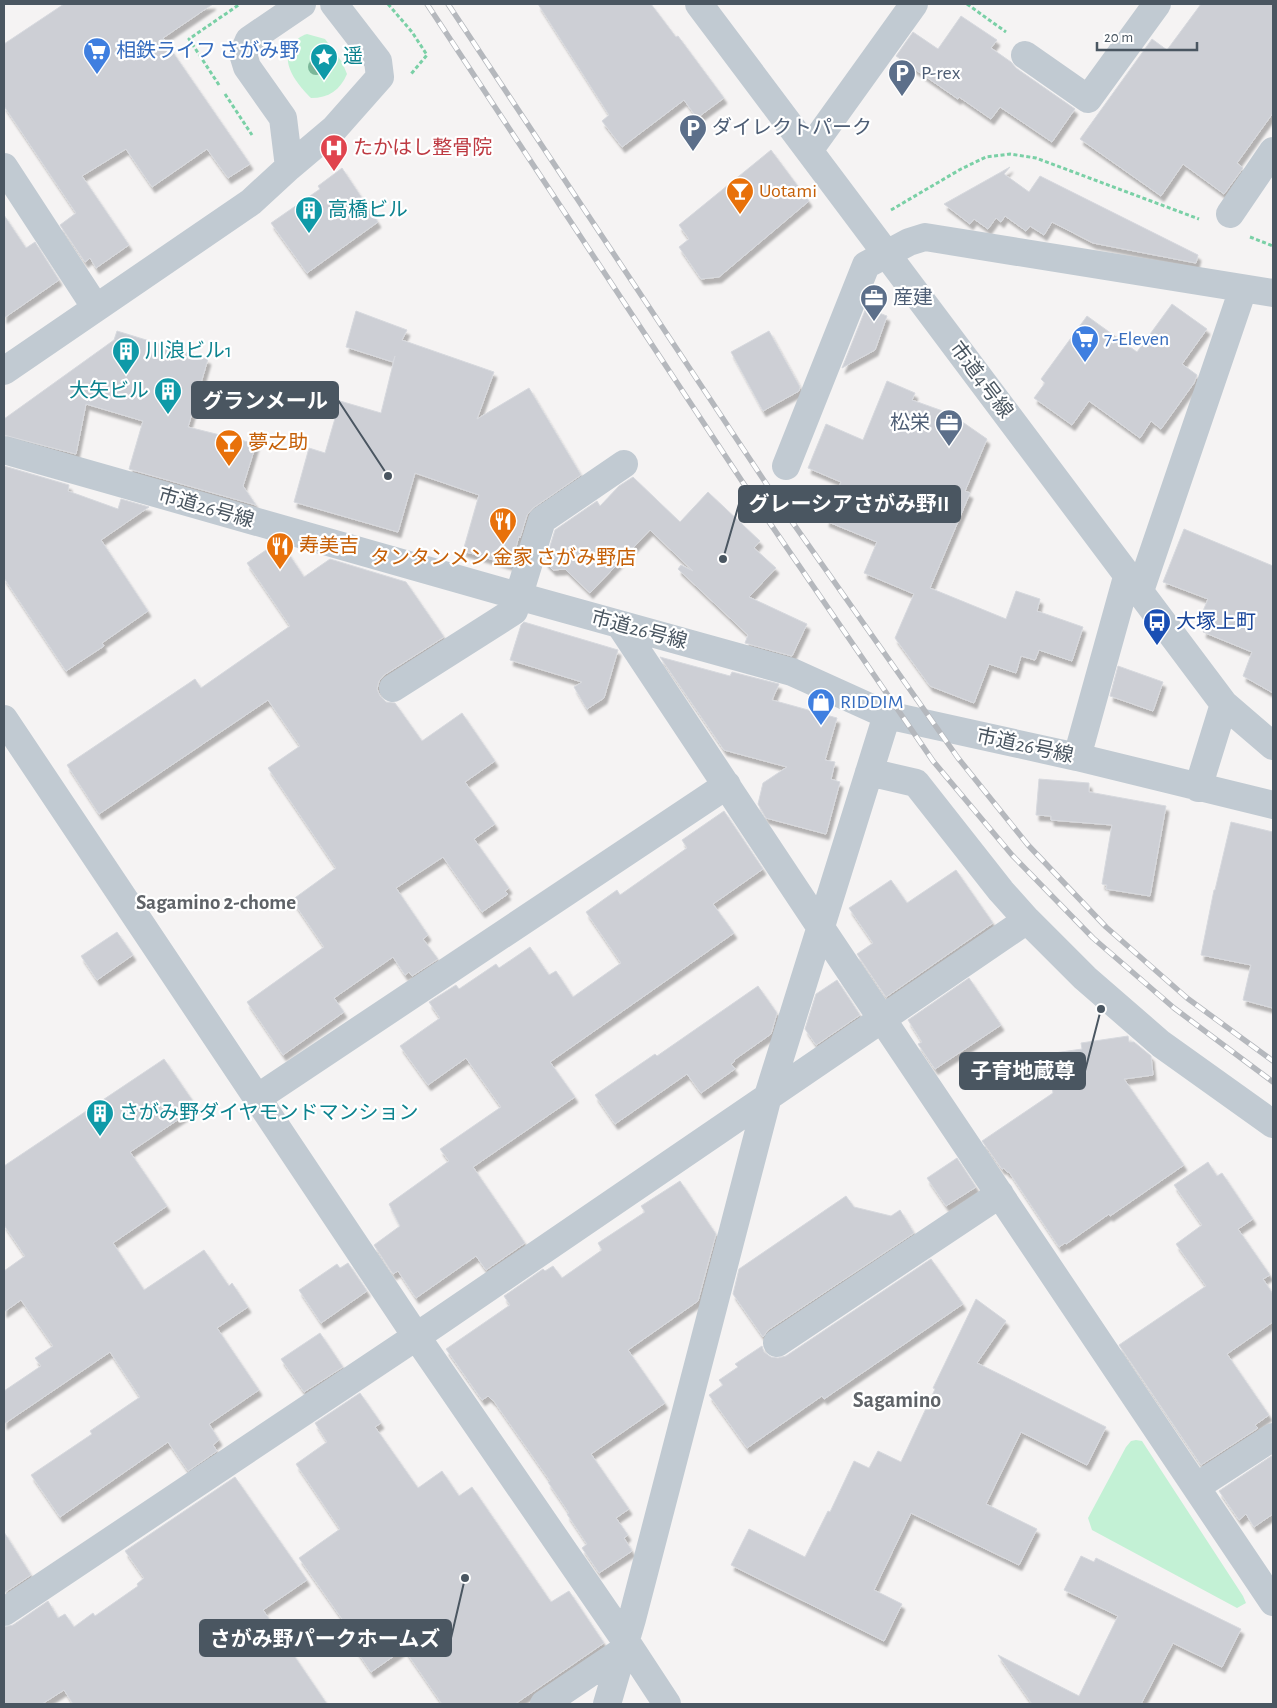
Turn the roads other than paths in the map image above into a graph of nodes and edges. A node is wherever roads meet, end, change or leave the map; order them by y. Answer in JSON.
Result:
{"nodes":[{"id":1,"x":302,"y":4,"type":"edge"},
{"id":2,"x":334,"y":4,"type":"edge"},
{"id":3,"x":699,"y":4,"type":"edge"},
{"id":4,"x":914,"y":4,"type":"edge"},
{"id":5,"x":1157,"y":4,"type":"edge"},
{"id":6,"x":1025,"y":54,"type":"road end"},
{"id":7,"x":810,"y":149,"type":"junction"},
{"id":8,"x":1273,"y":151,"type":"edge"},
{"id":9,"x":4,"y":167,"type":"edge"},
{"id":10,"x":289,"y":167,"type":"junction"},
{"id":11,"x":1230,"y":214,"type":"dead end"},
{"id":12,"x":887,"y":254,"type":"junction"},
{"id":13,"x":1243,"y":289,"type":"junction"},
{"id":14,"x":1273,"y":294,"type":"edge"},
{"id":15,"x":96,"y":308,"type":"junction"},
{"id":16,"x":4,"y":371,"type":"edge"},
{"id":17,"x":4,"y":450,"type":"edge"},
{"id":18,"x":624,"y":464,"type":"dead end"},
{"id":19,"x":786,"y":466,"type":"dead end"},
{"id":20,"x":1133,"y":584,"type":"junction"},
{"id":21,"x":518,"y":596,"type":"junction"},
{"id":22,"x":620,"y":625,"type":"junction"},
{"id":23,"x":393,"y":688,"type":"dead end"},
{"id":24,"x":1224,"y":704,"type":"junction"},
{"id":25,"x":887,"y":715,"type":"junction"},
{"id":26,"x":4,"y":720,"type":"edge"},
{"id":27,"x":1273,"y":746,"type":"edge"},
{"id":28,"x":1077,"y":757,"type":"junction"},
{"id":29,"x":869,"y":772,"type":"junction"},
{"id":30,"x":727,"y":785,"type":"junction"},
{"id":31,"x":1198,"y":788,"type":"junction"},
{"id":32,"x":1273,"y":805,"type":"edge"},
{"id":33,"x":1027,"y":920,"type":"junction"},
{"id":34,"x":821,"y":928,"type":"junction"},
{"id":35,"x":882,"y":1019,"type":"junction"},
{"id":36,"x":768,"y":1096,"type":"junction"},
{"id":37,"x":257,"y":1098,"type":"junction"},
{"id":38,"x":1273,"y":1124,"type":"edge"},
{"id":39,"x":1000,"y":1194,"type":"junction"},
{"id":40,"x":416,"y":1336,"type":"junction"},
{"id":41,"x":777,"y":1343,"type":"dead end"},
{"id":42,"x":1273,"y":1437,"type":"edge"},
{"id":43,"x":1196,"y":1487,"type":"junction"},
{"id":44,"x":1273,"y":1602,"type":"edge"},
{"id":45,"x":4,"y":1612,"type":"edge"},
{"id":46,"x":623,"y":1646,"type":"junction"},
{"id":47,"x":544,"y":1704,"type":"edge"},
{"id":48,"x":607,"y":1704,"type":"edge"},
{"id":49,"x":667,"y":1704,"type":"edge"}],
"edges":[{"from":1,"to":10,"type":"street"},
{"from":2,"to":10,"type":"street"},
{"from":3,"to":7,"type":"street","name":"市道4号線"},
{"from":4,"to":7,"type":"street"},
{"from":5,"to":6,"type":"street"},
{"from":7,"to":12,"type":"street","name":"市道4号線"},
{"from":8,"to":11,"type":"street"},
{"from":9,"to":15,"type":"street"},
{"from":10,"to":15,"type":"street"},
{"from":12,"to":13,"type":"street"},
{"from":12,"to":19,"type":"street"},
{"from":12,"to":20,"type":"street","name":"市道4号線"},
{"from":13,"to":14,"type":"street"},
{"from":13,"to":20,"type":"street"},
{"from":15,"to":16,"type":"street"},
{"from":17,"to":21,"type":"street","name":"市道26号線"},
{"from":18,"to":21,"type":"street"},
{"from":20,"to":24,"type":"street","name":"市道4号線"},
{"from":20,"to":28,"type":"street"},
{"from":21,"to":22,"type":"street","name":"市道26号線"},
{"from":21,"to":23,"type":"street"},
{"from":22,"to":25,"type":"street","name":"市道26号線"},
{"from":22,"to":30,"type":"street"},
{"from":24,"to":27,"type":"street","name":"市道4号線"},
{"from":24,"to":31,"type":"street"},
{"from":25,"to":28,"type":"street","name":"市道26号線"},
{"from":25,"to":29,"type":"street"},
{"from":26,"to":37,"type":"street"},
{"from":28,"to":31,"type":"street","name":"市道26号線"},
{"from":29,"to":33,"type":"street"},
{"from":29,"to":34,"type":"street"},
{"from":30,"to":34,"type":"street"},
{"from":30,"to":37,"type":"street"},
{"from":31,"to":32,"type":"street","name":"市道26号線"},
{"from":33,"to":35,"type":"street"},
{"from":33,"to":38,"type":"street"},
{"from":34,"to":35,"type":"street"},
{"from":34,"to":36,"type":"street"},
{"from":35,"to":36,"type":"street"},
{"from":35,"to":39,"type":"street"},
{"from":36,"to":40,"type":"street"},
{"from":36,"to":46,"type":"street"},
{"from":37,"to":40,"type":"street"},
{"from":39,"to":41,"type":"street"},
{"from":39,"to":43,"type":"street"},
{"from":40,"to":45,"type":"street"},
{"from":40,"to":46,"type":"street"},
{"from":42,"to":43,"type":"street"},
{"from":43,"to":44,"type":"street"},
{"from":46,"to":47,"type":"street"},
{"from":46,"to":48,"type":"street"},
{"from":46,"to":49,"type":"street"}]}
